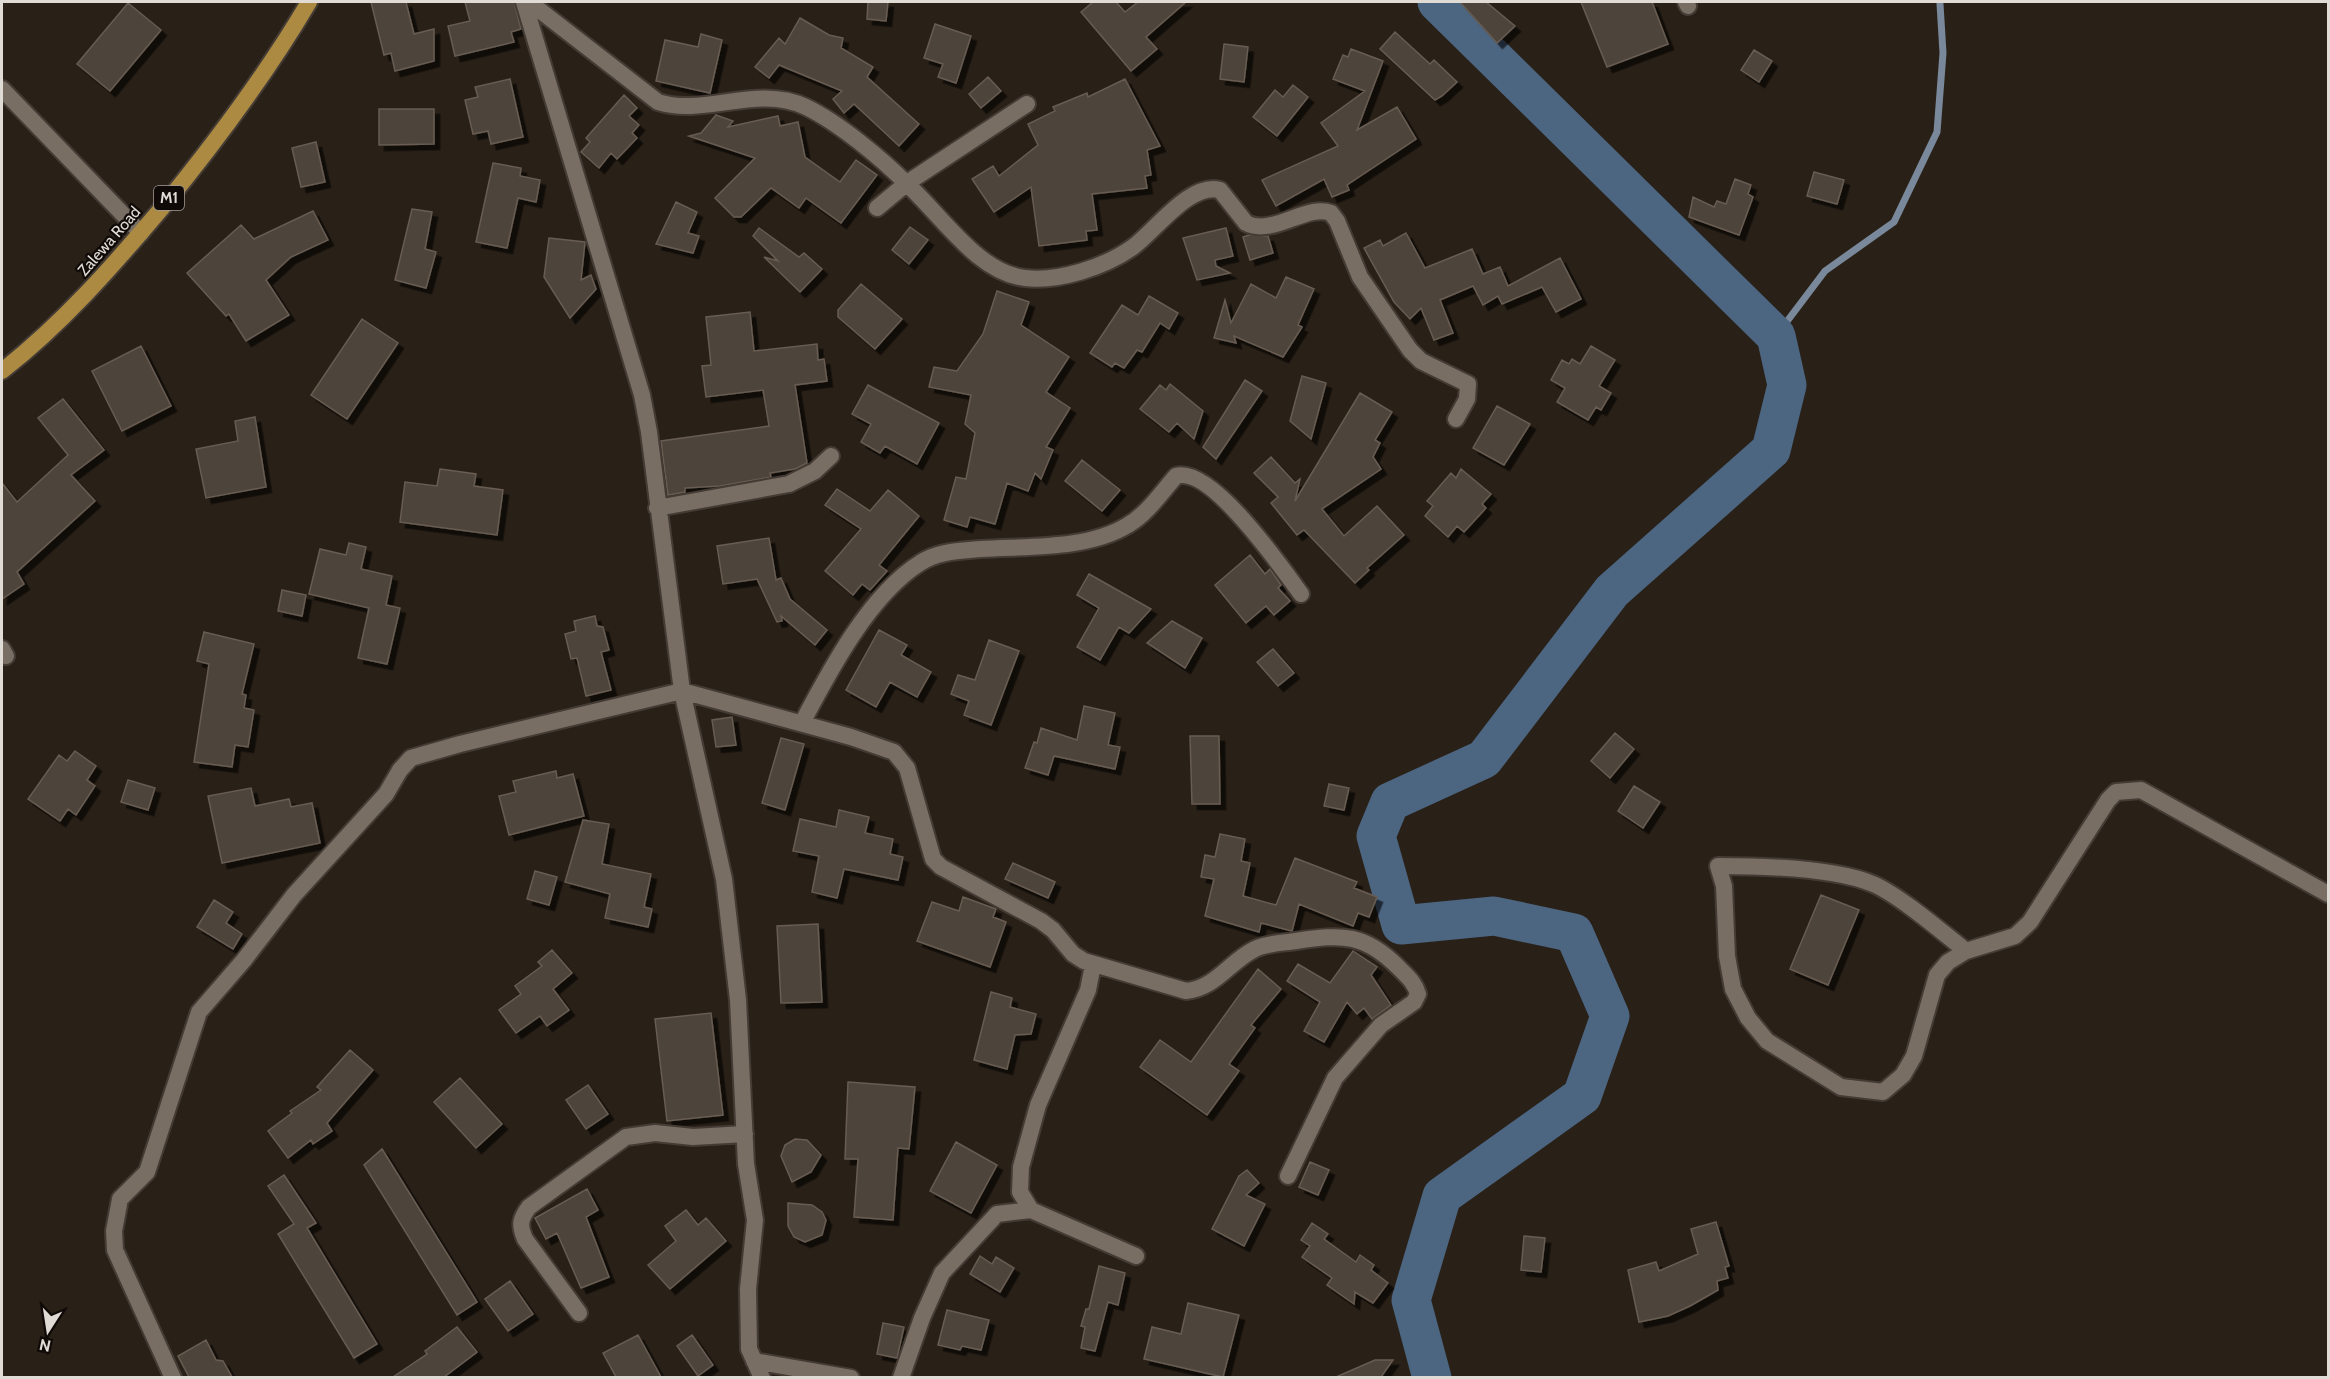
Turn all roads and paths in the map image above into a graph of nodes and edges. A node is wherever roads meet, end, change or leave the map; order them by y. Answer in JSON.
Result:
{"nodes":[{"id":1,"x":309,"y":2,"type":"edge"},
{"id":2,"x":526,"y":2,"type":"edge"},
{"id":3,"x":2,"y":89,"type":"edge"},
{"id":4,"x":1027,"y":104,"type":"dead end"},
{"id":5,"x":907,"y":183,"type":"junction"},
{"id":6,"x":877,"y":208,"type":"dead end"},
{"id":7,"x":141,"y":233,"type":"junction"},
{"id":8,"x":2,"y":371,"type":"edge"},
{"id":9,"x":1456,"y":419,"type":"dead end"},
{"id":10,"x":831,"y":456,"type":"dead end"},
{"id":11,"x":657,"y":508,"type":"junction"},
{"id":12,"x":1301,"y":594,"type":"dead end"},
{"id":13,"x":682,"y":691,"type":"junction"},
{"id":14,"x":802,"y":723,"type":"junction"},
{"id":15,"x":2328,"y":894,"type":"edge"},
{"id":16,"x":1966,"y":951,"type":"junction"},
{"id":17,"x":1093,"y":965,"type":"junction"},
{"id":18,"x":745,"y":1134,"type":"junction"},
{"id":19,"x":1288,"y":1176,"type":"dead end"},
{"id":20,"x":1030,"y":1210,"type":"junction"},
{"id":21,"x":1136,"y":1256,"type":"dead end"},
{"id":22,"x":579,"y":1312,"type":"dead end"},
{"id":23,"x":754,"y":1361,"type":"junction"},
{"id":24,"x":173,"y":1377,"type":"edge"},
{"id":25,"x":762,"y":1377,"type":"edge"},
{"id":26,"x":851,"y":1377,"type":"edge"},
{"id":27,"x":901,"y":1377,"type":"edge"}],
"edges":[{"from":1,"to":7,"type":"highway","name":"Zalewa Road","number":"M1"},
{"from":2,"to":5,"type":"street"},
{"from":2,"to":11,"type":"street"},
{"from":3,"to":7,"type":"street"},
{"from":4,"to":5,"type":"street"},
{"from":5,"to":6,"type":"street"},
{"from":5,"to":9,"type":"street"},
{"from":7,"to":8,"type":"highway","name":"Zalewa Road","number":"M1"},
{"from":10,"to":11,"type":"street"},
{"from":11,"to":13,"type":"street"},
{"from":12,"to":14,"type":"street"},
{"from":13,"to":14,"type":"street"},
{"from":13,"to":18,"type":"street"},
{"from":13,"to":24,"type":"street"},
{"from":14,"to":17,"type":"street"},
{"from":15,"to":16,"type":"street"},
{"from":16,"to":16,"type":"street"},
{"from":17,"to":19,"type":"street"},
{"from":17,"to":20,"type":"street"},
{"from":18,"to":22,"type":"street"},
{"from":18,"to":23,"type":"street"},
{"from":20,"to":21,"type":"street"},
{"from":20,"to":27,"type":"street"},
{"from":23,"to":25,"type":"street"},
{"from":23,"to":26,"type":"street"}]}
